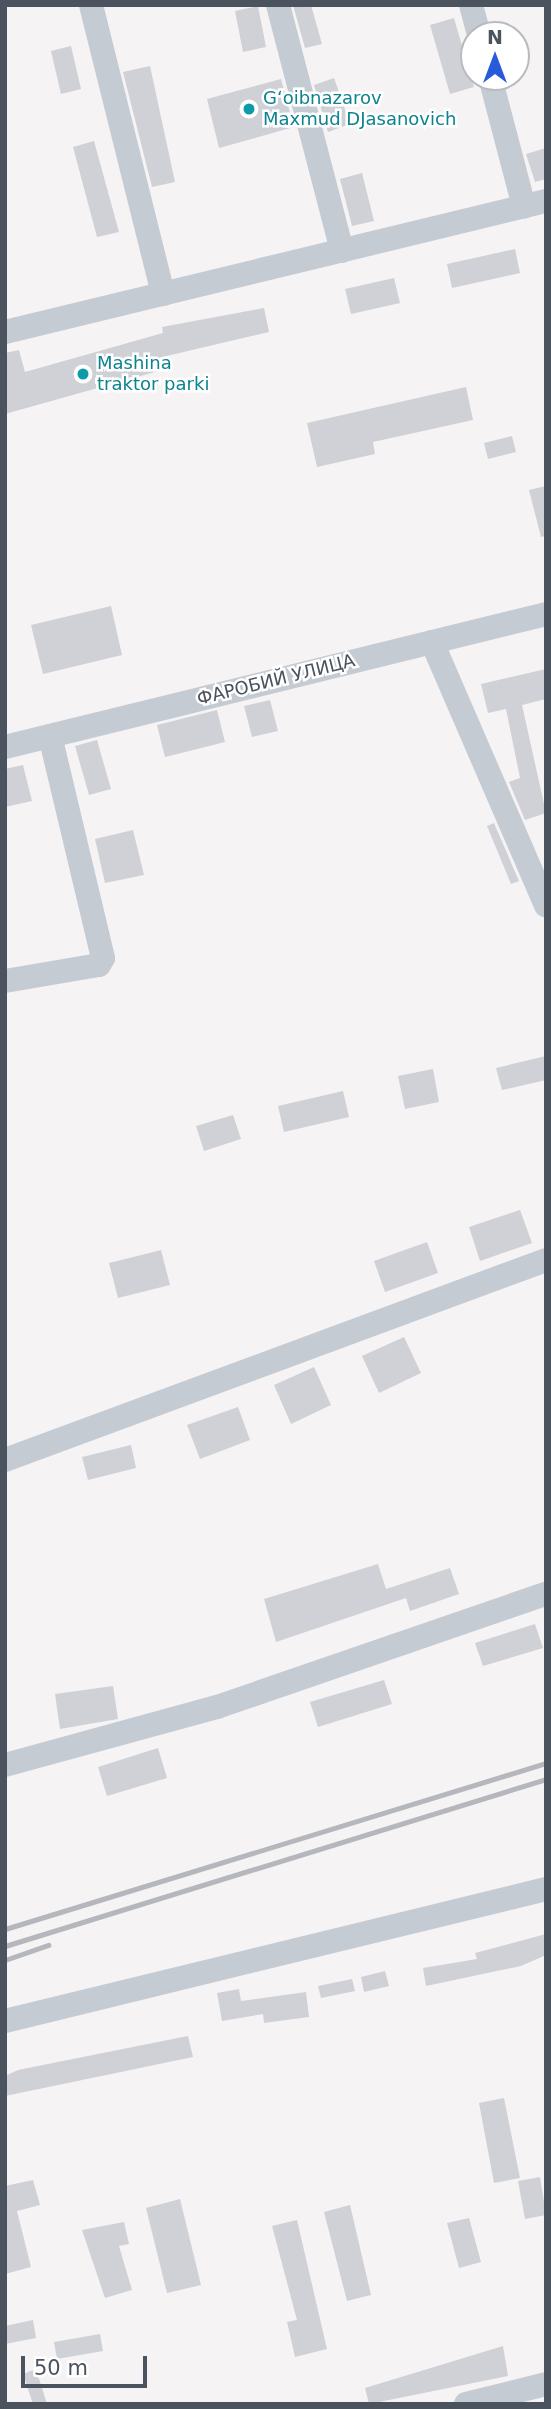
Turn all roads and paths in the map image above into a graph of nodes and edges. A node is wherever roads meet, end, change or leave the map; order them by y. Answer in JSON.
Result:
{"nodes":[{"id":1,"x":90,"y":5,"type":"edge"},
{"id":2,"x":278,"y":5,"type":"edge"},
{"id":3,"x":495,"y":91,"type":"edge"},
{"id":4,"x":535,"y":204,"type":"edge"},
{"id":5,"x":342,"y":251,"type":"junction"},
{"id":6,"x":163,"y":294,"type":"junction"},
{"id":7,"x":5,"y":332,"type":"edge"},
{"id":8,"x":546,"y":614,"type":"edge"},
{"id":9,"x":432,"y":642,"type":"junction"},
{"id":10,"x":50,"y":736,"type":"junction"},
{"id":11,"x":5,"y":747,"type":"edge"},
{"id":12,"x":546,"y":905,"type":"edge"},
{"id":13,"x":5,"y":981,"type":"edge"},
{"id":14,"x":546,"y":1260,"type":"edge"},
{"id":15,"x":5,"y":1460,"type":"edge"},
{"id":16,"x":546,"y":1594,"type":"edge"},
{"id":17,"x":5,"y":1765,"type":"edge"},
{"id":18,"x":546,"y":1889,"type":"edge"},
{"id":19,"x":5,"y":2021,"type":"edge"},
{"id":20,"x":546,"y":2384,"type":"edge"},
{"id":21,"x":466,"y":2404,"type":"edge"}],
"edges":[{"from":1,"to":6,"type":"street"},
{"from":2,"to":5,"type":"street"},
{"from":3,"to":4,"type":"street"},
{"from":4,"to":5,"type":"street"},
{"from":5,"to":6,"type":"street"},
{"from":6,"to":7,"type":"street"},
{"from":8,"to":9,"type":"street","name":"ФАРОБИЙ УЛИЦА"},
{"from":9,"to":10,"type":"street","name":"ФАРОБИЙ УЛИЦА"},
{"from":9,"to":12,"type":"street"},
{"from":10,"to":11,"type":"street","name":"ФАРОБИЙ УЛИЦА"},
{"from":10,"to":13,"type":"street"},
{"from":14,"to":15,"type":"street"},
{"from":16,"to":17,"type":"street"},
{"from":18,"to":19,"type":"street"},
{"from":20,"to":21,"type":"street"}]}
